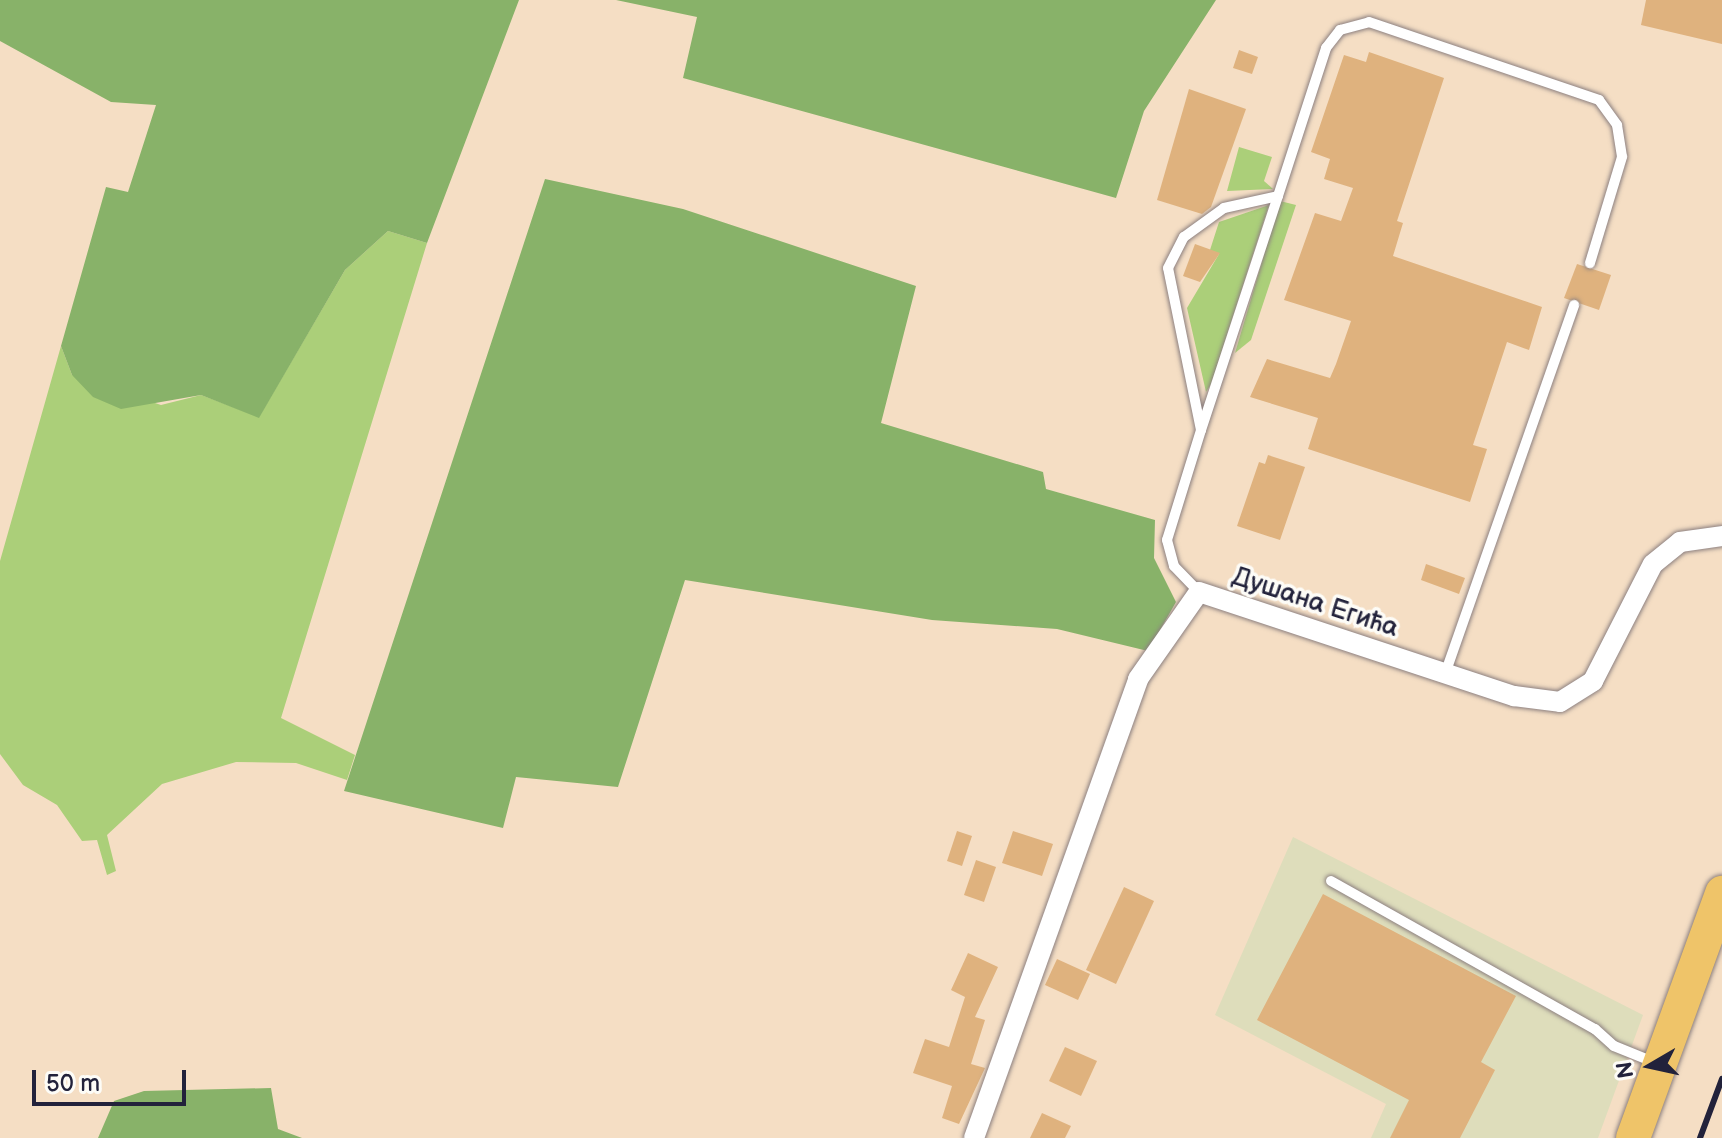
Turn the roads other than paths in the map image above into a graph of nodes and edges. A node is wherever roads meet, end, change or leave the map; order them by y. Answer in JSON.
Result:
{"nodes":[{"id":1,"x":1278,"y":196,"type":"junction"},
{"id":2,"x":1590,"y":263,"type":"dead end"},
{"id":3,"x":1574,"y":305,"type":"dead end"},
{"id":4,"x":1201,"y":430,"type":"junction"},
{"id":5,"x":1722,"y":536,"type":"edge"},
{"id":6,"x":1199,"y":592,"type":"junction"},
{"id":7,"x":1445,"y":674,"type":"junction"},
{"id":8,"x":1331,"y":881,"type":"dead end"},
{"id":9,"x":1722,"y":893,"type":"edge"},
{"id":10,"x":1660,"y":1064,"type":"junction"},
{"id":11,"x":974,"y":1138,"type":"edge"},
{"id":12,"x":1633,"y":1138,"type":"edge"}],
"edges":[{"from":1,"to":2,"type":"lane"},
{"from":1,"to":4,"type":"lane"},
{"from":1,"to":4,"type":"lane"},
{"from":3,"to":7,"type":"lane"},
{"from":4,"to":6,"type":"lane"},
{"from":5,"to":7,"type":"street","name":"Душана Егића"},
{"from":6,"to":7,"type":"street","name":"Душана Егића"},
{"from":6,"to":11,"type":"street","name":"Душана Егића"},
{"from":8,"to":10,"type":"lane"},
{"from":9,"to":10,"type":"main road"},
{"from":10,"to":12,"type":"main road"}]}
